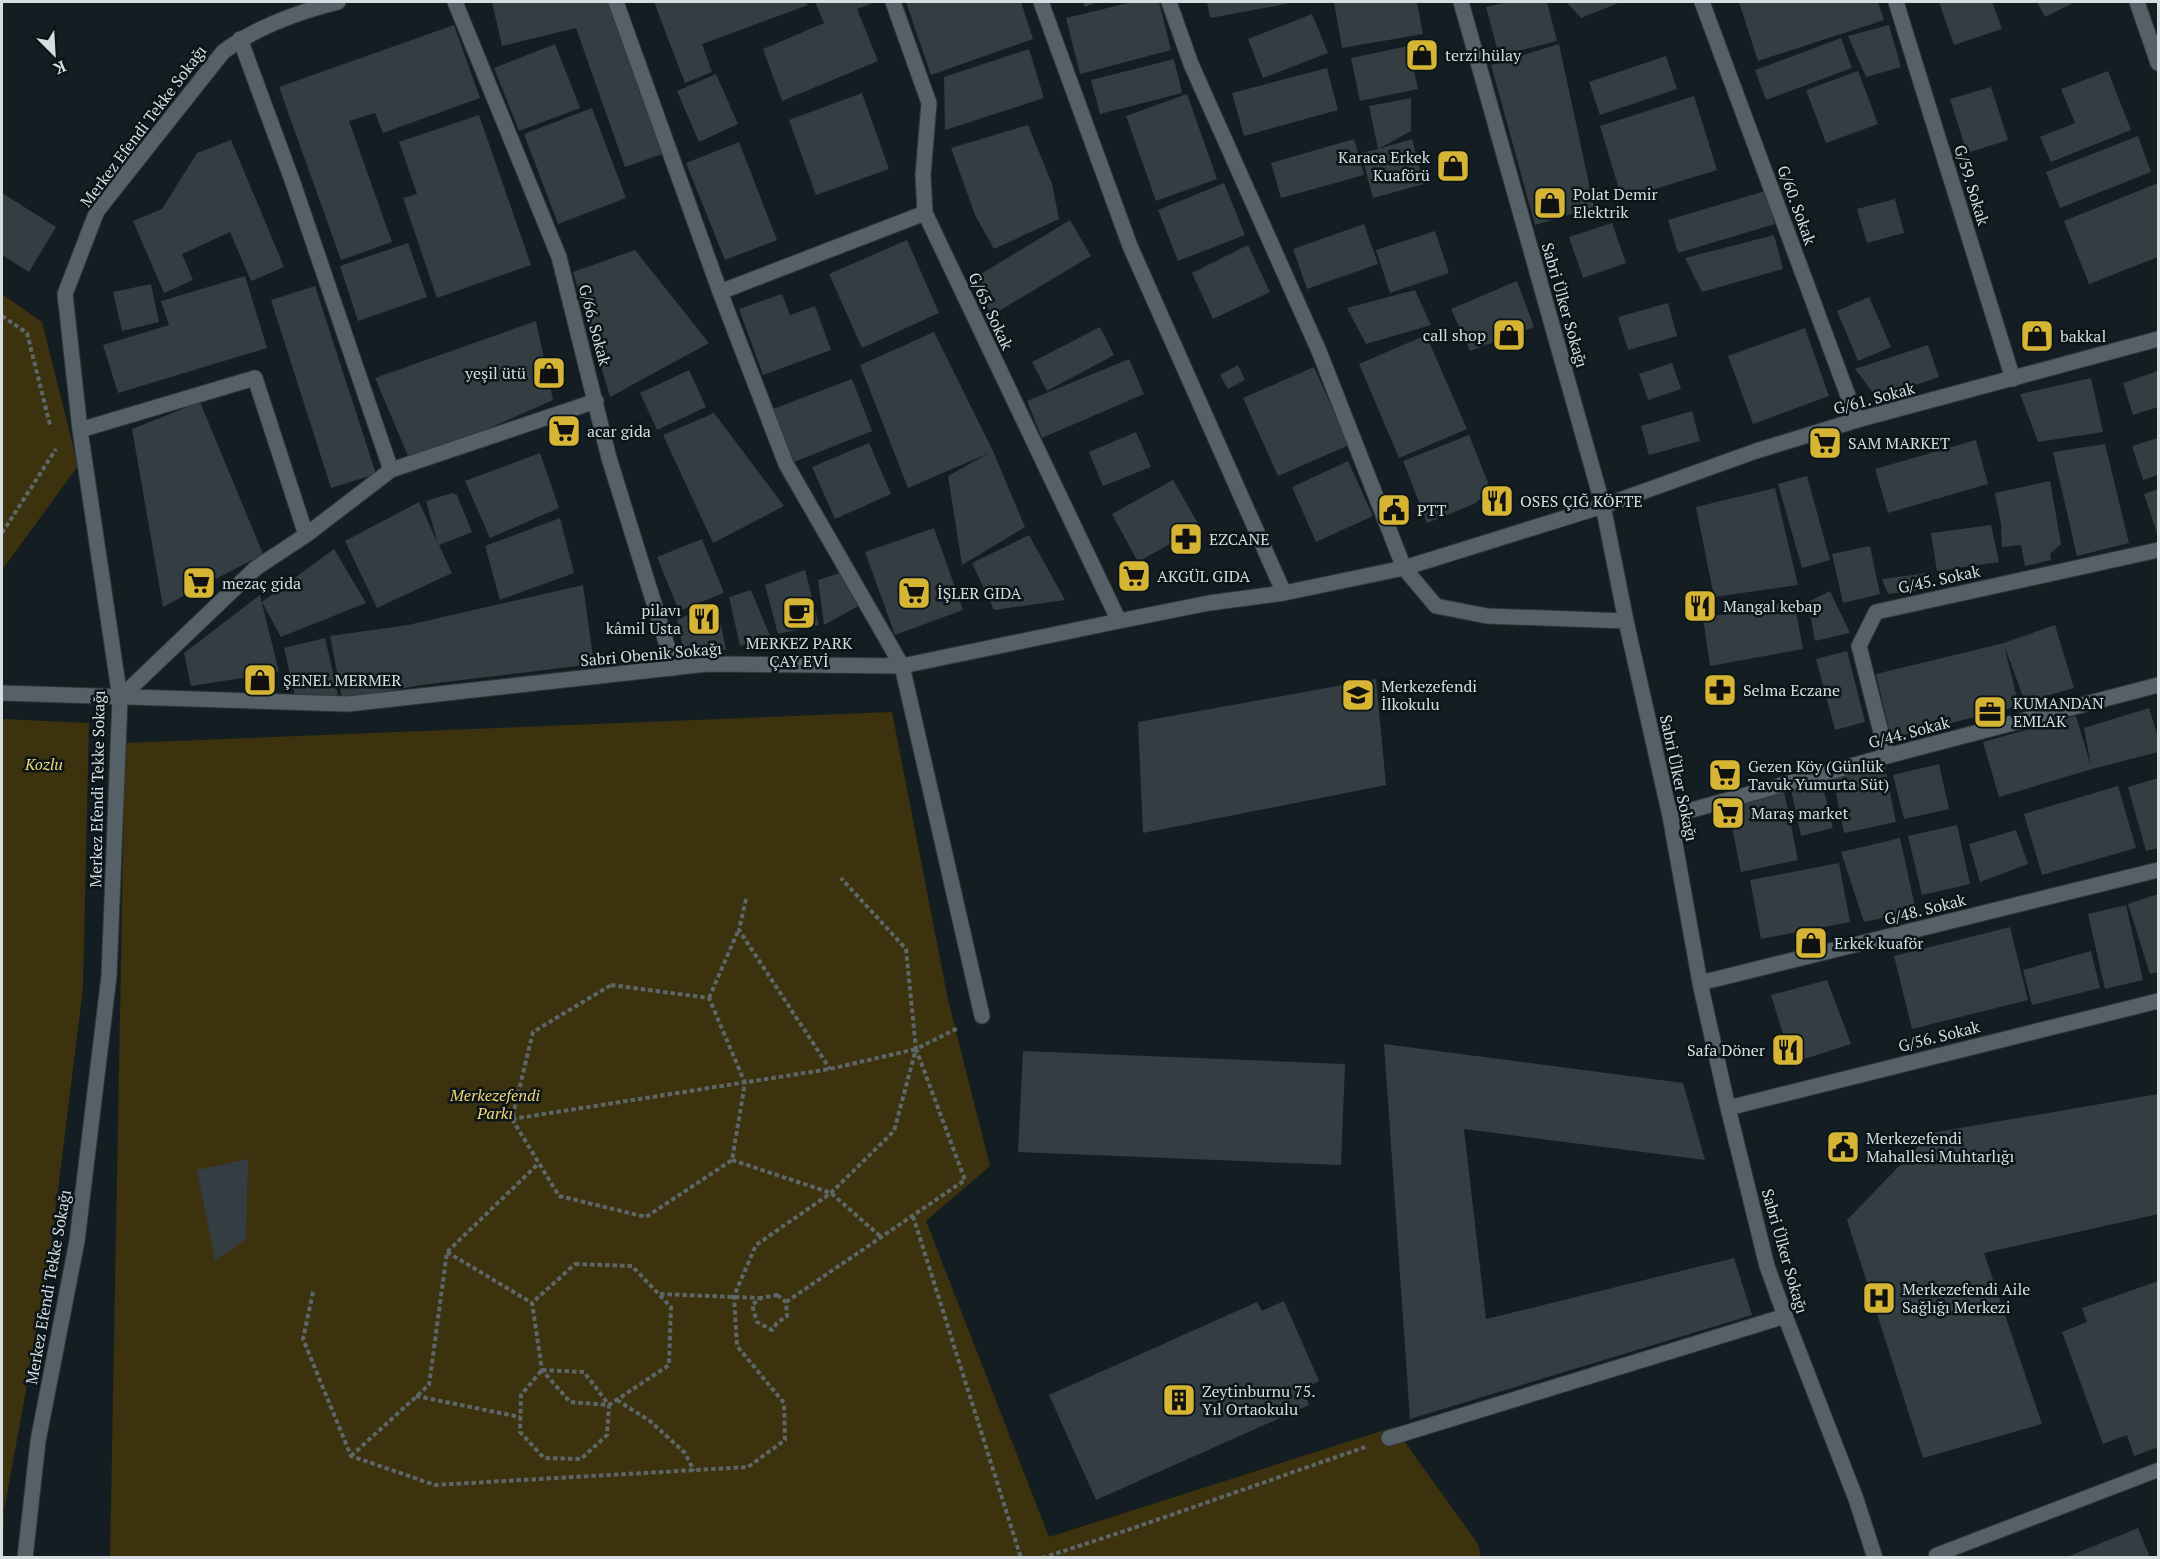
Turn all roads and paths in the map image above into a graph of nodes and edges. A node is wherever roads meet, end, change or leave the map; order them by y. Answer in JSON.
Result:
{"nodes":[{"id":1,"x":338,"y":2,"type":"edge"},
{"id":2,"x":455,"y":2,"type":"edge"},
{"id":3,"x":616,"y":2,"type":"edge"},
{"id":4,"x":893,"y":2,"type":"edge"},
{"id":5,"x":1041,"y":2,"type":"edge"},
{"id":6,"x":1169,"y":2,"type":"edge"},
{"id":7,"x":1461,"y":2,"type":"edge"},
{"id":8,"x":1702,"y":2,"type":"edge"},
{"id":9,"x":1896,"y":2,"type":"edge"},
{"id":10,"x":2137,"y":2,"type":"edge"},
{"id":11,"x":240,"y":39,"type":"junction"},
{"id":12,"x":2158,"y":63,"type":"edge"},
{"id":13,"x":925,"y":213,"type":"junction"},
{"id":14,"x":720,"y":292,"type":"junction"},
{"id":15,"x":2,"y":316,"type":"edge"},
{"id":16,"x":2158,"y":339,"type":"edge"},
{"id":17,"x":2013,"y":379,"type":"junction"},
{"id":18,"x":596,"y":401,"type":"junction"},
{"id":19,"x":1857,"y":420,"type":"junction"},
{"id":20,"x":50,"y":425,"type":"dead end"},
{"id":21,"x":80,"y":430,"type":"junction"},
{"id":22,"x":56,"y":448,"type":"dead end"},
{"id":23,"x":392,"y":470,"type":"junction"},
{"id":24,"x":1603,"y":506,"type":"junction"},
{"id":25,"x":2,"y":533,"type":"edge"},
{"id":26,"x":306,"y":535,"type":"junction"},
{"id":27,"x":2158,"y":550,"type":"edge"},
{"id":28,"x":1404,"y":568,"type":"junction"},
{"id":29,"x":1284,"y":593,"type":"junction"},
{"id":30,"x":1119,"y":621,"type":"junction"},
{"id":31,"x":1626,"y":621,"type":"junction"},
{"id":32,"x":902,"y":666,"type":"junction"},
{"id":33,"x":674,"y":668,"type":"junction"},
{"id":34,"x":2158,"y":685,"type":"edge"},
{"id":35,"x":2,"y":693,"type":"edge"},
{"id":36,"x":120,"y":698,"type":"junction"},
{"id":37,"x":1887,"y":756,"type":"junction"},
{"id":38,"x":1670,"y":816,"type":"junction"},
{"id":39,"x":2158,"y":870,"type":"edge"},
{"id":40,"x":841,"y":878,"type":"dead end"},
{"id":41,"x":746,"y":898,"type":"dead end"},
{"id":42,"x":738,"y":930,"type":"junction"},
{"id":43,"x":1700,"y":983,"type":"junction"},
{"id":44,"x":709,"y":998,"type":"junction"},
{"id":45,"x":2158,"y":1001,"type":"edge"},
{"id":46,"x":982,"y":1016,"type":"joint"},
{"id":47,"x":916,"y":1049,"type":"junction"},
{"id":48,"x":830,"y":1069,"type":"junction"},
{"id":49,"x":745,"y":1083,"type":"junction"},
{"id":50,"x":1728,"y":1108,"type":"junction"},
{"id":51,"x":512,"y":1119,"type":"junction"},
{"id":52,"x":732,"y":1160,"type":"junction"},
{"id":53,"x":539,"y":1163,"type":"junction"},
{"id":54,"x":831,"y":1192,"type":"junction"},
{"id":55,"x":913,"y":1216,"type":"junction"},
{"id":56,"x":881,"y":1238,"type":"junction"},
{"id":57,"x":447,"y":1252,"type":"junction"},
{"id":58,"x":313,"y":1292,"type":"dead end"},
{"id":59,"x":658,"y":1294,"type":"junction"},
{"id":60,"x":734,"y":1296,"type":"junction"},
{"id":61,"x":761,"y":1298,"type":"junction"},
{"id":62,"x":786,"y":1302,"type":"junction"},
{"id":63,"x":532,"y":1303,"type":"junction"},
{"id":64,"x":1785,"y":1316,"type":"junction"},
{"id":65,"x":542,"y":1370,"type":"junction"},
{"id":66,"x":416,"y":1396,"type":"junction"},
{"id":67,"x":616,"y":1400,"type":"junction"},
{"id":68,"x":609,"y":1405,"type":"junction"},
{"id":69,"x":520,"y":1417,"type":"junction"},
{"id":70,"x":1389,"y":1438,"type":"joint"},
{"id":71,"x":351,"y":1456,"type":"junction"},
{"id":72,"x":2158,"y":1470,"type":"edge"},
{"id":73,"x":694,"y":1471,"type":"junction"},
{"id":74,"x":25,"y":1557,"type":"edge"},
{"id":75,"x":1021,"y":1557,"type":"edge"},
{"id":76,"x":1042,"y":1557,"type":"edge"},
{"id":77,"x":1875,"y":1557,"type":"edge"},
{"id":78,"x":1937,"y":1557,"type":"edge"}],
"edges":[{"from":1,"to":11,"type":"street","name":"Merkez Efendi Tekke Sokağı"},
{"from":2,"to":18,"type":"street","name":"G/66. Sokak"},
{"from":3,"to":14,"type":"street"},
{"from":4,"to":13,"type":"street","name":"G/65. Sokak"},
{"from":5,"to":29,"type":"street"},
{"from":6,"to":28,"type":"street"},
{"from":7,"to":24,"type":"street","name":"Sabri Ülker Sokağı"},
{"from":8,"to":19,"type":"street","name":"G/60. Sokak"},
{"from":9,"to":17,"type":"street","name":"G/59. Sokak"},
{"from":10,"to":12,"type":"street"},
{"from":11,"to":21,"type":"street","name":"Merkez Efendi Tekke Sokağı"},
{"from":11,"to":23,"type":"street"},
{"from":13,"to":14,"type":"street"},
{"from":13,"to":30,"type":"street","name":"G/65. Sokak"},
{"from":14,"to":32,"type":"street"},
{"from":15,"to":20,"type":"path"},
{"from":16,"to":17,"type":"street","name":"G/61. Sokak"},
{"from":17,"to":19,"type":"street","name":"G/61. Sokak"},
{"from":18,"to":23,"type":"street"},
{"from":18,"to":33,"type":"street","name":"G/66. Sokak"},
{"from":19,"to":24,"type":"street","name":"G/61. Sokak"},
{"from":21,"to":26,"type":"street"},
{"from":21,"to":36,"type":"street","name":"Merkez Efendi Tekke Sokağı"},
{"from":22,"to":25,"type":"path"},
{"from":23,"to":26,"type":"street"},
{"from":24,"to":28,"type":"street","name":"G/61. Sokak"},
{"from":24,"to":31,"type":"street","name":"Sabri Ülker Sokağı"},
{"from":26,"to":36,"type":"street"},
{"from":27,"to":37,"type":"street","name":"G/45. Sokak"},
{"from":28,"to":29,"type":"street","name":"Sabri Obenik Sokağı"},
{"from":28,"to":31,"type":"street"},
{"from":29,"to":30,"type":"street","name":"Sabri Obenik Sokağı"},
{"from":30,"to":32,"type":"street","name":"Sabri Obenik Sokağı"},
{"from":31,"to":38,"type":"street","name":"Sabri Ülker Sokağı"},
{"from":32,"to":33,"type":"street","name":"Sabri Obenik Sokağı"},
{"from":32,"to":46,"type":"street"},
{"from":33,"to":36,"type":"street","name":"Sabri Obenik Sokağı"},
{"from":34,"to":37,"type":"street","name":"G/44. Sokak"},
{"from":35,"to":36,"type":"street","name":"Sabri Obenik Sokağı"},
{"from":36,"to":74,"type":"street","name":"Merkez Efendi Tekke Sokağı"},
{"from":37,"to":38,"type":"street","name":"G/44. Sokak"},
{"from":38,"to":43,"type":"street","name":"Sabri Ülker Sokağı"},
{"from":39,"to":43,"type":"street","name":"G/48. Sokak"},
{"from":40,"to":47,"type":"path"},
{"from":41,"to":42,"type":"path"},
{"from":42,"to":44,"type":"path"},
{"from":42,"to":48,"type":"path"},
{"from":43,"to":50,"type":"street","name":"Sabri Ülker Sokağı"},
{"from":44,"to":49,"type":"path"},
{"from":44,"to":51,"type":"path"},
{"from":45,"to":50,"type":"street","name":"G/56. Sokak"},
{"from":46,"to":47,"type":"path"},
{"from":47,"to":48,"type":"path"},
{"from":47,"to":54,"type":"path"},
{"from":47,"to":55,"type":"path"},
{"from":48,"to":49,"type":"path"},
{"from":49,"to":51,"type":"path"},
{"from":49,"to":52,"type":"path"},
{"from":50,"to":64,"type":"street","name":"Sabri Ülker Sokağı"},
{"from":51,"to":53,"type":"path"},
{"from":52,"to":53,"type":"path"},
{"from":52,"to":54,"type":"path"},
{"from":53,"to":57,"type":"path"},
{"from":54,"to":56,"type":"path"},
{"from":54,"to":60,"type":"path"},
{"from":55,"to":56,"type":"path"},
{"from":55,"to":75,"type":"path"},
{"from":56,"to":62,"type":"path"},
{"from":57,"to":63,"type":"path"},
{"from":57,"to":66,"type":"path"},
{"from":58,"to":71,"type":"path"},
{"from":59,"to":60,"type":"path"},
{"from":59,"to":63,"type":"path"},
{"from":59,"to":67,"type":"path"},
{"from":60,"to":61,"type":"path"},
{"from":60,"to":73,"type":"path"},
{"from":61,"to":62,"type":"path"},
{"from":61,"to":62,"type":"path"},
{"from":63,"to":65,"type":"path"},
{"from":64,"to":70,"type":"street"},
{"from":64,"to":77,"type":"street","name":"Sabri Ülker Sokağı"},
{"from":65,"to":68,"type":"path"},
{"from":65,"to":68,"type":"path"},
{"from":65,"to":69,"type":"path"},
{"from":66,"to":69,"type":"path"},
{"from":66,"to":71,"type":"path"},
{"from":67,"to":68,"type":"path"},
{"from":67,"to":73,"type":"path"},
{"from":68,"to":69,"type":"path"},
{"from":70,"to":76,"type":"path"},
{"from":71,"to":73,"type":"path"},
{"from":72,"to":78,"type":"lane"}]}
